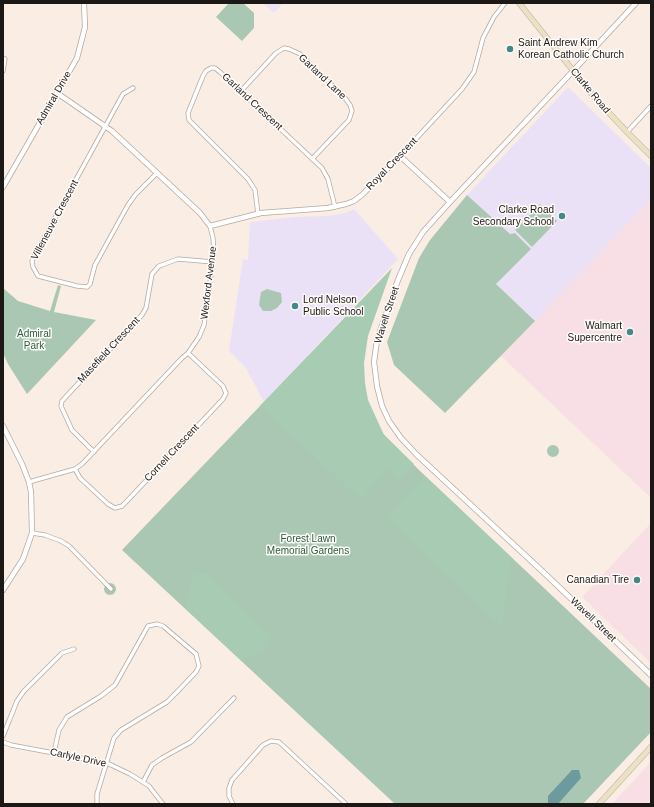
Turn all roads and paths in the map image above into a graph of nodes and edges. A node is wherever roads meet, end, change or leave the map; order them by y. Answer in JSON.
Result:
{"nodes":[{"id":1,"x":84,"y":3,"type":"edge"},
{"id":2,"x":505,"y":3,"type":"edge"},
{"id":3,"x":519,"y":3,"type":"edge"},
{"id":4,"x":636,"y":3,"type":"edge"},
{"id":5,"x":3,"y":58,"type":"edge"},
{"id":6,"x":3,"y":71,"type":"edge"},
{"id":7,"x":573,"y":71,"type":"junction"},
{"id":8,"x":133,"y":88,"type":"dead end"},
{"id":9,"x":241,"y":91,"type":"junction"},
{"id":10,"x":57,"y":93,"type":"junction"},
{"id":11,"x":651,"y":106,"type":"edge"},
{"id":12,"x":105,"y":128,"type":"junction"},
{"id":13,"x":627,"y":132,"type":"junction"},
{"id":14,"x":400,"y":156,"type":"junction"},
{"id":15,"x":651,"y":156,"type":"edge"},
{"id":16,"x":312,"y":158,"type":"junction"},
{"id":17,"x":157,"y":173,"type":"junction"},
{"id":18,"x":3,"y":188,"type":"edge"},
{"id":19,"x":450,"y":202,"type":"junction"},
{"id":20,"x":335,"y":207,"type":"junction"},
{"id":21,"x":258,"y":214,"type":"junction"},
{"id":22,"x":210,"y":226,"type":"junction"},
{"id":23,"x":213,"y":262,"type":"junction"},
{"id":24,"x":188,"y":353,"type":"junction"},
{"id":25,"x":3,"y":426,"type":"edge"},
{"id":26,"x":94,"y":452,"type":"junction"},
{"id":27,"x":75,"y":469,"type":"junction"},
{"id":28,"x":29,"y":482,"type":"junction"},
{"id":29,"x":32,"y":533,"type":"junction"},
{"id":30,"x":111,"y":589,"type":"dead end"},
{"id":31,"x":3,"y":590,"type":"edge"},
{"id":32,"x":74,"y":649,"type":"dead end"},
{"id":33,"x":651,"y":675,"type":"edge"},
{"id":34,"x":234,"y":698,"type":"dead end"},
{"id":35,"x":3,"y":736,"type":"edge"},
{"id":36,"x":3,"y":742,"type":"edge"},
{"id":37,"x":651,"y":747,"type":"edge"},
{"id":38,"x":54,"y":752,"type":"junction"},
{"id":39,"x":107,"y":763,"type":"junction"},
{"id":40,"x":143,"y":782,"type":"junction"},
{"id":41,"x":97,"y":804,"type":"edge"},
{"id":42,"x":163,"y":804,"type":"edge"},
{"id":43,"x":233,"y":804,"type":"edge"},
{"id":44,"x":346,"y":804,"type":"edge"},
{"id":45,"x":599,"y":804,"type":"edge"}],
"edges":[{"from":1,"to":10,"type":"street","name":"Admiral Drive"},
{"from":2,"to":14,"type":"street","name":"Royal Crescent"},
{"from":3,"to":7,"type":"main road","name":"Clarke Road"},
{"from":4,"to":7,"type":"street","name":"Wavell Street"},
{"from":5,"to":6,"type":"street"},
{"from":7,"to":13,"type":"main road","name":"Clarke Road"},
{"from":7,"to":19,"type":"street","name":"Wavell Street"},
{"from":8,"to":12,"type":"street"},
{"from":9,"to":16,"type":"street","name":"Garland Crescent"},
{"from":9,"to":16,"type":"street","name":"Garland Lane"},
{"from":9,"to":21,"type":"street","name":"Garland Crescent"},
{"from":10,"to":12,"type":"street","name":"Wexford Avenue"},
{"from":10,"to":18,"type":"street","name":"Admiral Drive"},
{"from":11,"to":13,"type":"street"},
{"from":12,"to":17,"type":"street","name":"Wexford Avenue"},
{"from":12,"to":17,"type":"street","name":"Villeneuve Crescent"},
{"from":13,"to":15,"type":"main road","name":"Clarke Road"},
{"from":14,"to":19,"type":"street"},
{"from":14,"to":20,"type":"street","name":"Royal Crescent"},
{"from":16,"to":20,"type":"street","name":"Garland Crescent"},
{"from":17,"to":22,"type":"street","name":"Wexford Avenue"},
{"from":19,"to":33,"type":"street","name":"Wavell Street"},
{"from":20,"to":21,"type":"street","name":"Royal Crescent"},
{"from":21,"to":22,"type":"street","name":"Royal Crescent"},
{"from":22,"to":23,"type":"street","name":"Wexford Avenue"},
{"from":23,"to":24,"type":"street","name":"Wexford Avenue"},
{"from":23,"to":26,"type":"street","name":"Masefield Crescent"},
{"from":24,"to":26,"type":"street","name":"Wexford Avenue"},
{"from":24,"to":27,"type":"street","name":"Cornell Crescent"},
{"from":25,"to":28,"type":"street"},
{"from":26,"to":27,"type":"street","name":"Wexford Avenue"},
{"from":27,"to":28,"type":"street","name":"Wexford Avenue"},
{"from":28,"to":29,"type":"street"},
{"from":29,"to":30,"type":"street"},
{"from":29,"to":31,"type":"street"},
{"from":32,"to":35,"type":"street"},
{"from":34,"to":40,"type":"street"},
{"from":36,"to":38,"type":"street","name":"Carlyle Drive"},
{"from":37,"to":45,"type":"main road"},
{"from":38,"to":39,"type":"street","name":"Carlyle Drive"},
{"from":38,"to":39,"type":"street"},
{"from":39,"to":40,"type":"street","name":"Carlyle Drive"},
{"from":39,"to":41,"type":"street"},
{"from":40,"to":42,"type":"street","name":"Carlyle Drive"},
{"from":43,"to":44,"type":"street"}]}
